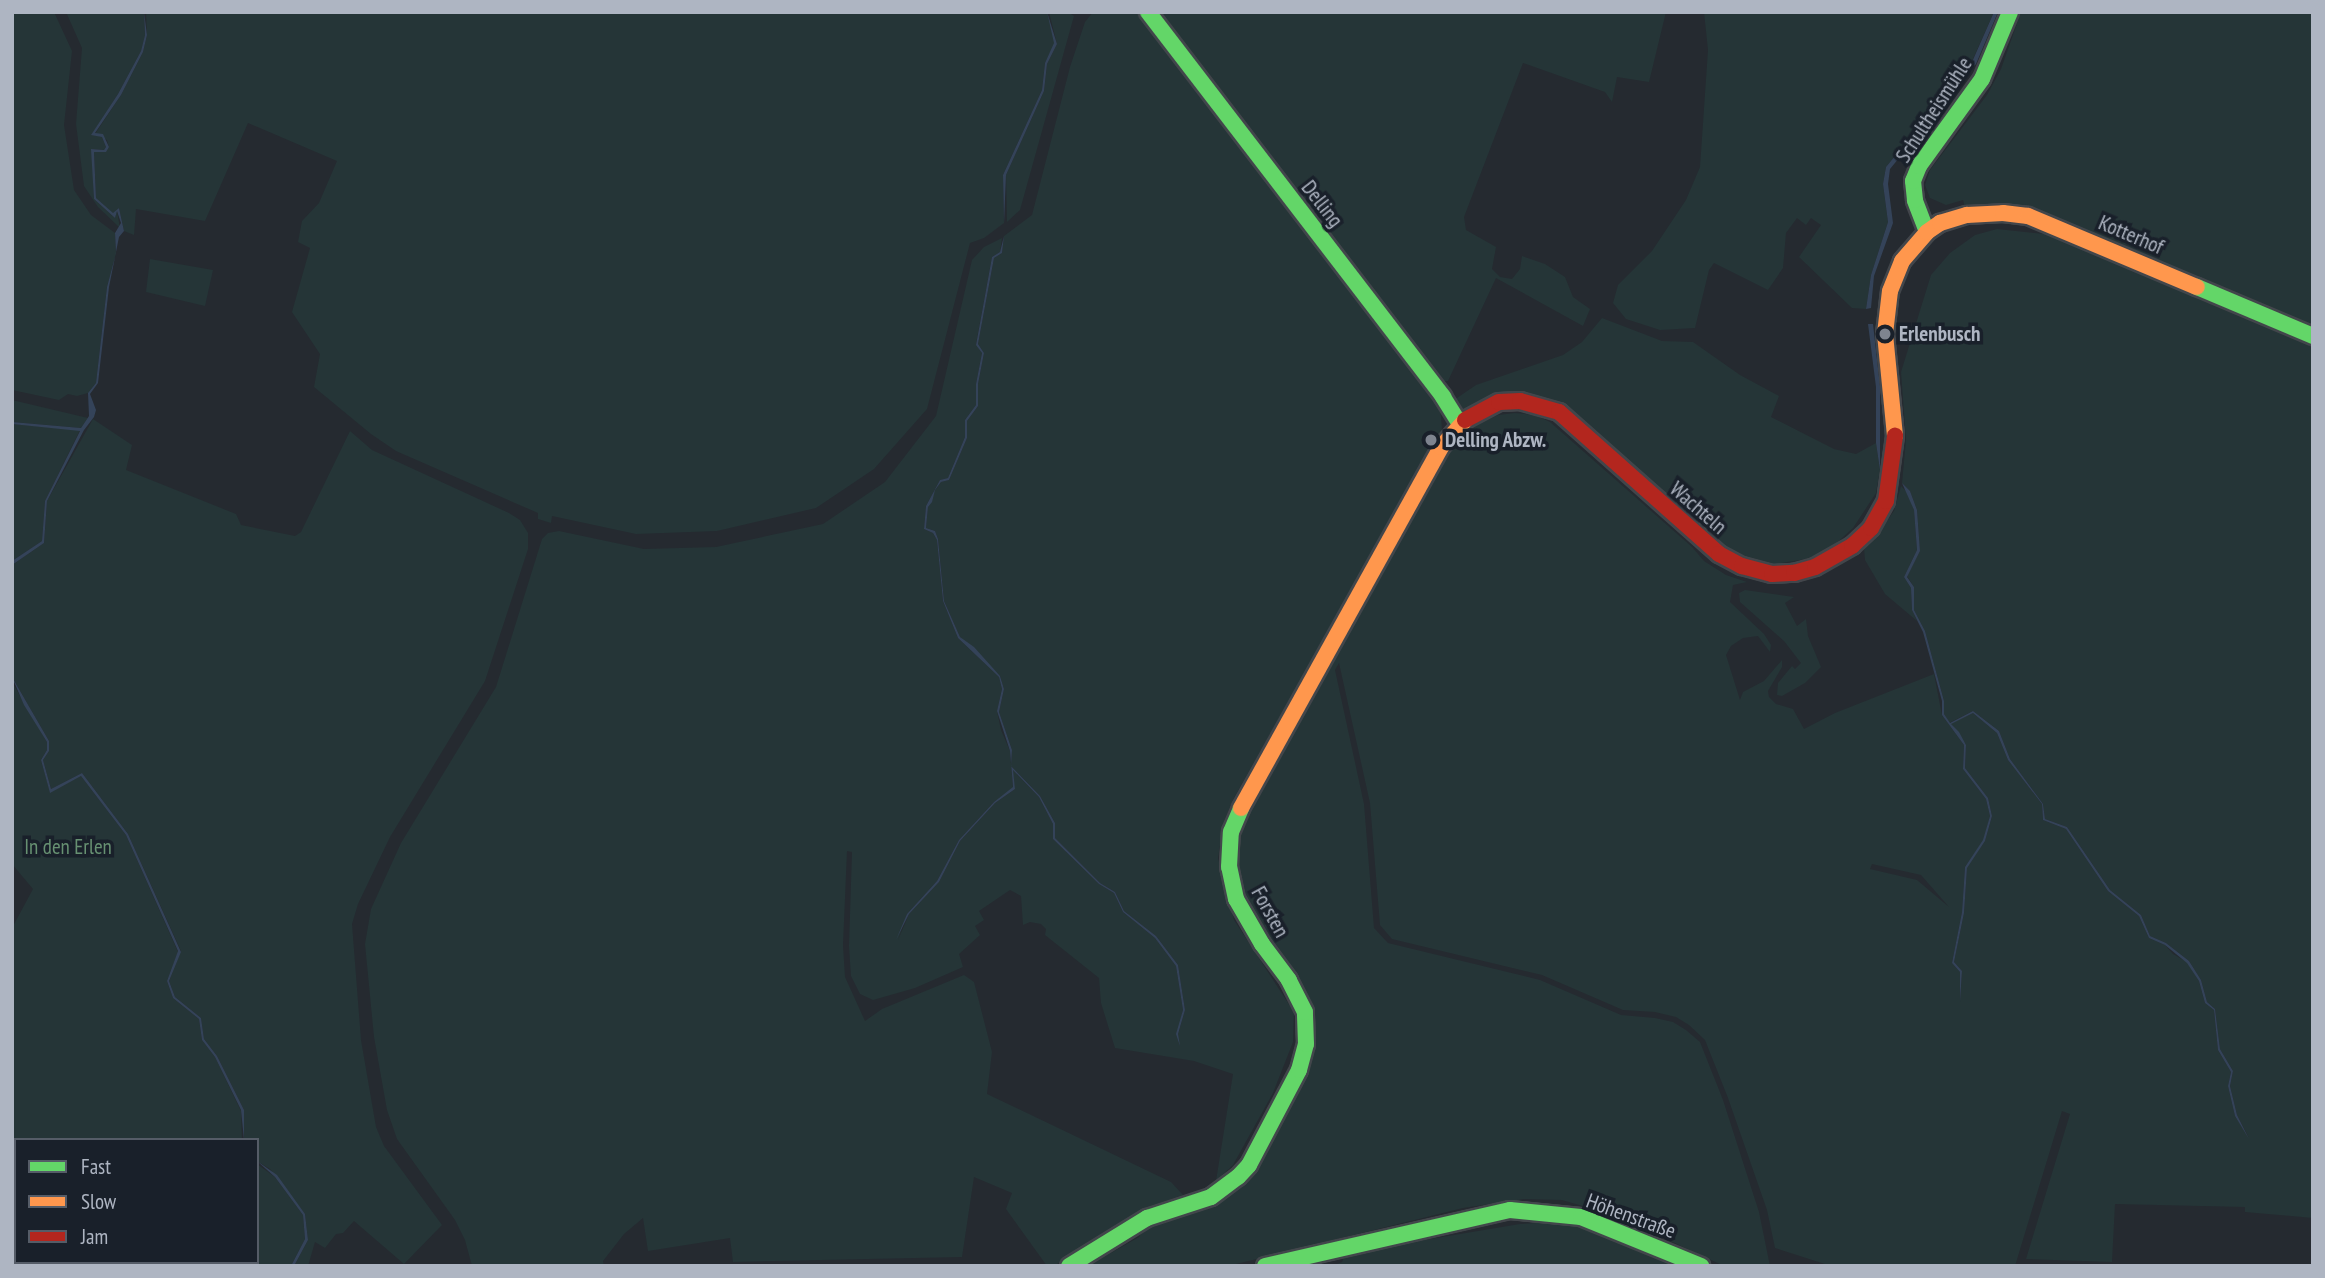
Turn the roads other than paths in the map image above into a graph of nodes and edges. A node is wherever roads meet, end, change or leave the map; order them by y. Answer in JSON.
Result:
{"nodes":[{"id":1,"x":1148,"y":12,"type":"edge"},
{"id":2,"x":2010,"y":12,"type":"edge"},
{"id":3,"x":1927,"y":232,"type":"junction"},
{"id":4,"x":2313,"y":335,"type":"edge"},
{"id":5,"x":1459,"y":424,"type":"junction"},
{"id":6,"x":1069,"y":1266,"type":"edge"},
{"id":7,"x":1265,"y":1266,"type":"edge"},
{"id":8,"x":1701,"y":1266,"type":"edge"}],
"edges":[{"from":1,"to":5,"type":"street","name":"Delling"},
{"from":2,"to":3,"type":"street","name":"Schultheismühle"},
{"from":3,"to":4,"type":"street","name":"Kotterhof"},
{"from":3,"to":5,"type":"street","name":"Wachteln"},
{"from":5,"to":6,"type":"street","name":"Forsten"},
{"from":7,"to":8,"type":"street","name":"Höhenstraße"}]}
